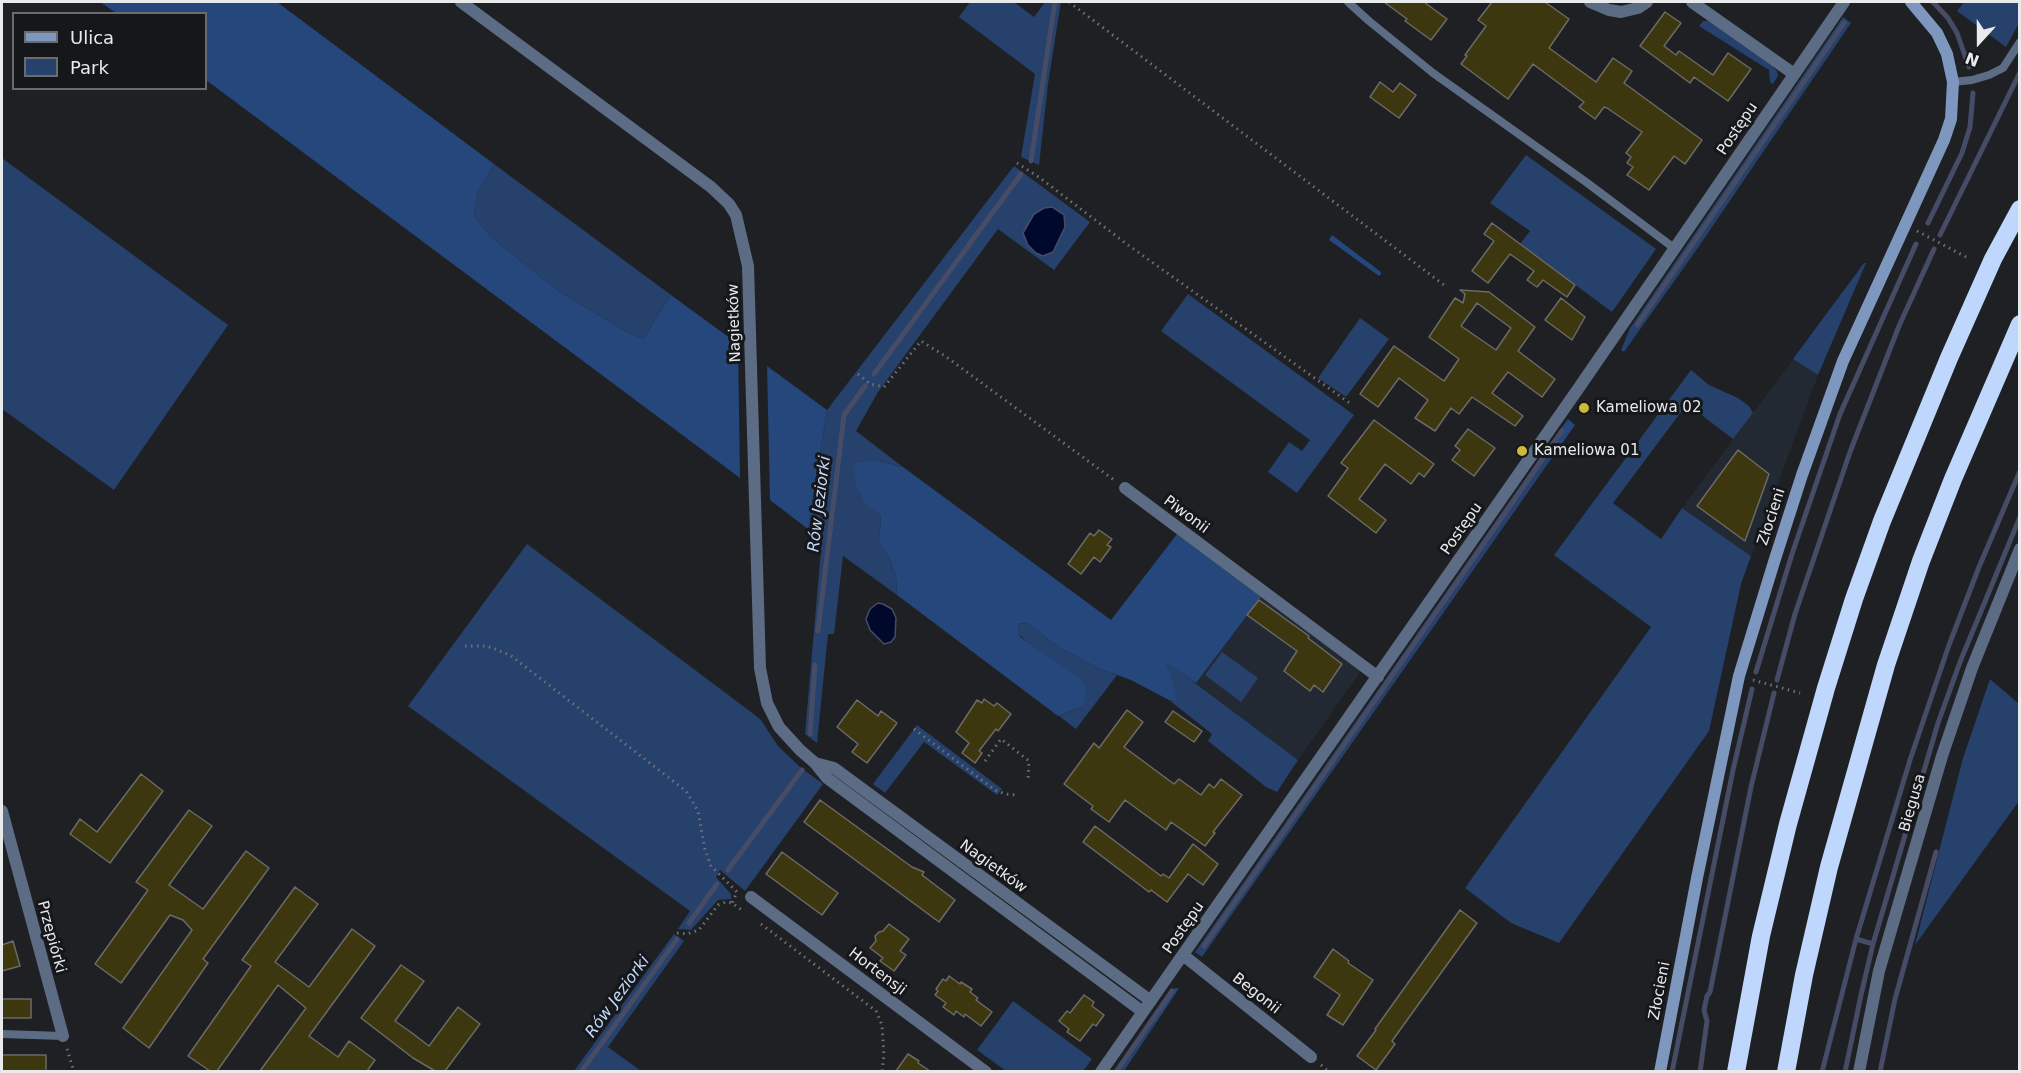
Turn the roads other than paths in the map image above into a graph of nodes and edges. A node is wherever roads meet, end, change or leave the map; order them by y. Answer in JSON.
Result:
{"nodes":[{"id":1,"x":460,"y":2,"type":"edge"},
{"id":2,"x":1348,"y":2,"type":"edge"},
{"id":3,"x":1590,"y":2,"type":"edge"},
{"id":4,"x":1647,"y":2,"type":"edge"},
{"id":5,"x":1692,"y":2,"type":"edge"},
{"id":6,"x":1844,"y":2,"type":"edge"},
{"id":7,"x":1911,"y":2,"type":"edge"},
{"id":8,"x":2019,"y":42,"type":"edge"},
{"id":9,"x":1794,"y":74,"type":"junction"},
{"id":10,"x":1953,"y":82,"type":"junction"},
{"id":11,"x":2019,"y":209,"type":"edge"},
{"id":12,"x":1674,"y":248,"type":"junction"},
{"id":13,"x":2019,"y":324,"type":"edge"},
{"id":14,"x":1125,"y":488,"type":"road end"},
{"id":15,"x":2019,"y":549,"type":"edge"},
{"id":16,"x":1378,"y":677,"type":"junction"},
{"id":17,"x":2,"y":811,"type":"edge"},
{"id":18,"x":6,"y":838,"type":"edge"},
{"id":19,"x":751,"y":897,"type":"dead end"},
{"id":20,"x":1183,"y":955,"type":"junction"},
{"id":21,"x":1147,"y":1007,"type":"junction"},
{"id":22,"x":2,"y":1034,"type":"edge"},
{"id":23,"x":63,"y":1036,"type":"joint"},
{"id":24,"x":1311,"y":1056,"type":"dead end"},
{"id":25,"x":986,"y":1071,"type":"edge"},
{"id":26,"x":1101,"y":1071,"type":"edge"},
{"id":27,"x":1660,"y":1071,"type":"edge"},
{"id":28,"x":1736,"y":1071,"type":"edge"},
{"id":29,"x":1786,"y":1071,"type":"edge"},
{"id":30,"x":1859,"y":1071,"type":"edge"}],
"edges":[{"from":1,"to":21,"type":"street","name":"Nagietków"},
{"from":2,"to":12,"type":"lane"},
{"from":3,"to":4,"type":"street"},
{"from":5,"to":9,"type":"street"},
{"from":6,"to":9,"type":"street","name":"Postępu"},
{"from":7,"to":10,"type":"street","name":"Złocieni"},
{"from":8,"to":10,"type":"lane"},
{"from":9,"to":12,"type":"street","name":"Postępu"},
{"from":10,"to":27,"type":"street","name":"Złocieni"},
{"from":11,"to":28,"type":"highway"},
{"from":12,"to":16,"type":"street","name":"Postępu"},
{"from":13,"to":29,"type":"highway"},
{"from":14,"to":16,"type":"street","name":"Piwonii"},
{"from":15,"to":30,"type":"street","name":"Biegusa"},
{"from":16,"to":20,"type":"street","name":"Postępu"},
{"from":17,"to":18,"type":"street","name":"Przepiórki"},
{"from":18,"to":23,"type":"street","name":"Przepiórki"},
{"from":19,"to":25,"type":"street","name":"Hortensji"},
{"from":20,"to":21,"type":"street","name":"Postępu"},
{"from":20,"to":24,"type":"street","name":"Begonii"},
{"from":21,"to":26,"type":"street","name":"Postępu"},
{"from":22,"to":23,"type":"lane"}]}
